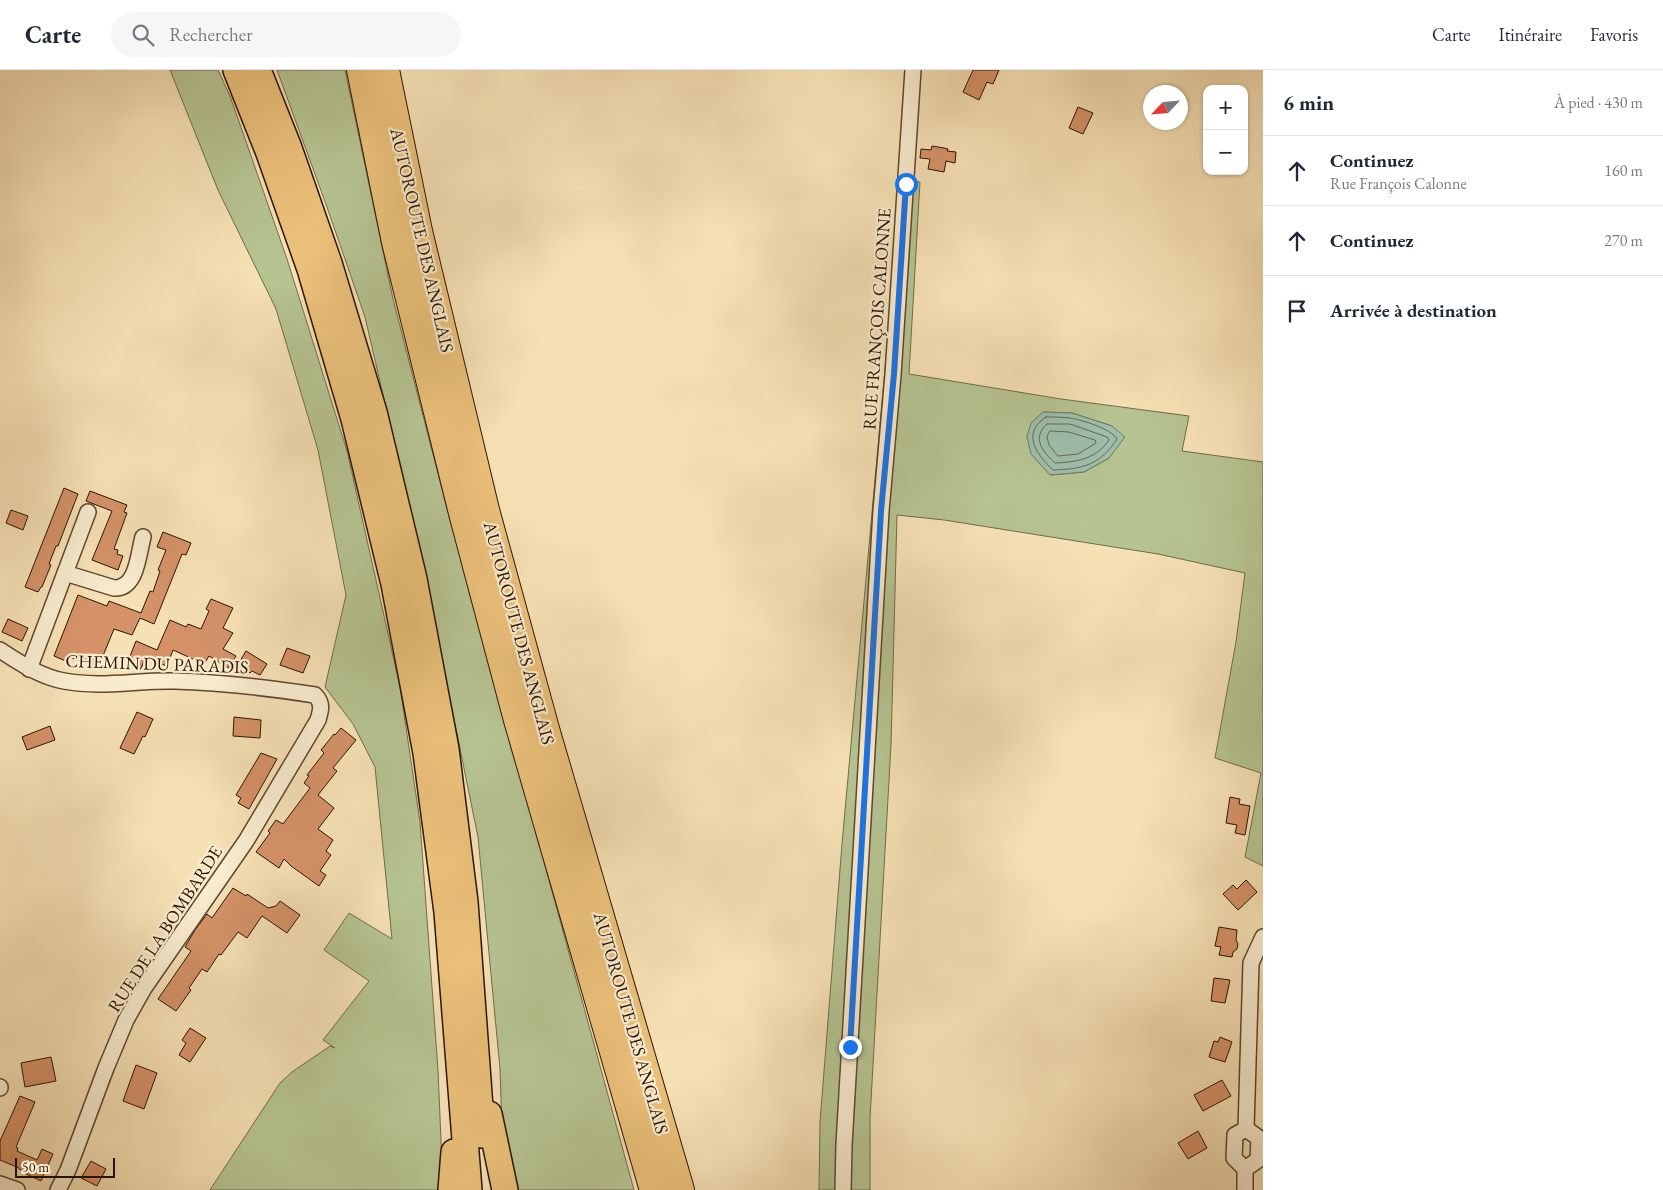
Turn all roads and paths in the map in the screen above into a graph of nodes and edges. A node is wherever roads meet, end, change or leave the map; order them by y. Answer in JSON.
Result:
{"nodes":[{"id":1,"x":236,"y":70,"type":"edge"},
{"id":2,"x":258,"y":70,"type":"edge"},
{"id":3,"x":361,"y":70,"type":"edge"},
{"id":4,"x":385,"y":70,"type":"edge"},
{"id":5,"x":913,"y":70,"type":"edge"},
{"id":6,"x":88,"y":512,"type":"dead end"},
{"id":7,"x":143,"y":537,"type":"dead end"},
{"id":8,"x":65,"y":573,"type":"junction"},
{"id":9,"x":0,"y":650,"type":"edge"},
{"id":10,"x":29,"y":669,"type":"junction"},
{"id":11,"x":318,"y":698,"type":"joint"},
{"id":12,"x":1263,"y":937,"type":"edge"},
{"id":13,"x":1257,"y":980,"type":"edge"},
{"id":14,"x":469,"y":1082,"type":"junction"},
{"id":15,"x":1246,"y":1129,"type":"junction"},
{"id":16,"x":1245,"y":1169,"type":"junction"},
{"id":17,"x":0,"y":1184,"type":"edge"},
{"id":18,"x":17,"y":1190,"type":"edge"},
{"id":19,"x":58,"y":1190,"type":"edge"},
{"id":20,"x":451,"y":1190,"type":"edge"},
{"id":21,"x":469,"y":1190,"type":"edge"},
{"id":22,"x":486,"y":1190,"type":"edge"},
{"id":23,"x":505,"y":1190,"type":"edge"},
{"id":24,"x":654,"y":1190,"type":"edge"},
{"id":25,"x":680,"y":1190,"type":"edge"},
{"id":26,"x":844,"y":1190,"type":"edge"},
{"id":27,"x":1245,"y":1190,"type":"edge"}],
"edges":[{"from":1,"to":14,"type":"highway"},
{"from":2,"to":14,"type":"highway"},
{"from":3,"to":24,"type":"highway","name":"AUTOROUTE DES ANGLAIS"},
{"from":4,"to":25,"type":"highway","name":"AUTOROUTE DES ANGLAIS"},
{"from":5,"to":26,"type":"street","name":"RUE FRANÇOIS CALONNE"},
{"from":6,"to":8,"type":"street"},
{"from":7,"to":8,"type":"street"},
{"from":8,"to":10,"type":"street"},
{"from":9,"to":10,"type":"street","name":"CHEMIN DU PARADIS"},
{"from":10,"to":11,"type":"street","name":"CHEMIN DU PARADIS"},
{"from":11,"to":19,"type":"street","name":"RUE DE LA BOMBARDE"},
{"from":12,"to":13,"type":"street"},
{"from":13,"to":15,"type":"street"},
{"from":14,"to":20,"type":"highway"},
{"from":14,"to":21,"type":"highway"},
{"from":14,"to":22,"type":"highway"},
{"from":14,"to":23,"type":"highway"},
{"from":15,"to":16,"type":"street"},
{"from":15,"to":16,"type":"street"},
{"from":16,"to":27,"type":"street"},
{"from":17,"to":18,"type":"street"}]}
